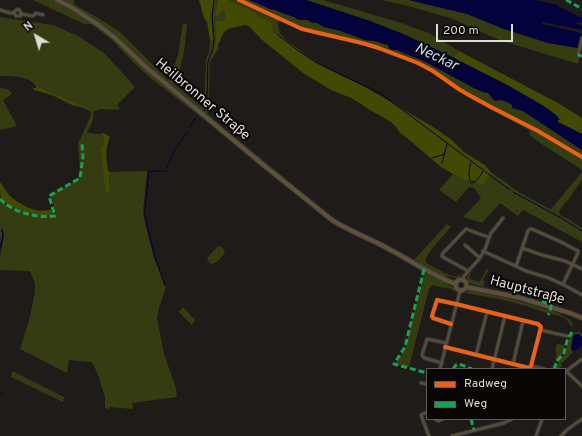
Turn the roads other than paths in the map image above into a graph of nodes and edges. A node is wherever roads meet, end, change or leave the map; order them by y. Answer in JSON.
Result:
{"nodes":[{"id":1,"x":57,"y":0,"type":"edge"},
{"id":2,"x":0,"y":10,"type":"edge"},
{"id":3,"x":14,"y":13,"type":"junction"},
{"id":4,"x":21,"y":14,"type":"junction"},
{"id":5,"x":43,"y":15,"type":"dead end"},
{"id":6,"x":582,"y":38,"type":"edge"},
{"id":7,"x":579,"y":54,"type":"dead end"},
{"id":8,"x":502,"y":218,"type":"dead end"},
{"id":9,"x":488,"y":237,"type":"junction"},
{"id":10,"x":465,"y":245,"type":"dead end"},
{"id":11,"x":522,"y":248,"type":"junction"},
{"id":12,"x":483,"y":251,"type":"junction"},
{"id":13,"x":480,"y":258,"type":"junction"},
{"id":14,"x":573,"y":264,"type":"junction"},
{"id":15,"x":516,"y":266,"type":"junction"},
{"id":16,"x":582,"y":269,"type":"edge"},
{"id":17,"x":468,"y":271,"type":"junction"},
{"id":18,"x":463,"y":280,"type":"junction"},
{"id":19,"x":456,"y":284,"type":"junction"},
{"id":20,"x":563,"y":284,"type":"junction"},
{"id":21,"x":466,"y":287,"type":"junction"},
{"id":22,"x":460,"y":291,"type":"junction"},
{"id":23,"x":582,"y":295,"type":"edge"},
{"id":24,"x":456,"y":304,"type":"junction"},
{"id":25,"x":487,"y":312,"type":"junction"},
{"id":26,"x":505,"y":316,"type":"junction"},
{"id":27,"x":582,"y":318,"type":"edge"},
{"id":28,"x":523,"y":321,"type":"junction"},
{"id":29,"x":451,"y":324,"type":"junction"},
{"id":30,"x":540,"y":330,"type":"junction"},
{"id":31,"x":567,"y":336,"type":"dead end"},
{"id":32,"x":446,"y":343,"type":"junction"},
{"id":33,"x":446,"y":347,"type":"junction"},
{"id":34,"x":476,"y":355,"type":"junction"},
{"id":35,"x":582,"y":359,"type":"edge"},
{"id":36,"x":494,"y":360,"type":"junction"},
{"id":37,"x":442,"y":363,"type":"junction"},
{"id":38,"x":512,"y":364,"type":"junction"},
{"id":39,"x":531,"y":366,"type":"joint"},
{"id":40,"x":440,"y":368,"type":"edge"},
{"id":41,"x":492,"y":368,"type":"edge"},
{"id":42,"x":525,"y":368,"type":"edge"},
{"id":43,"x":540,"y":368,"type":"edge"},
{"id":44,"x":566,"y":371,"type":"edge"},
{"id":45,"x":566,"y":373,"type":"edge"},
{"id":46,"x":421,"y":383,"type":"dead end"},
{"id":47,"x":426,"y":384,"type":"edge"},
{"id":48,"x":582,"y":386,"type":"edge"},
{"id":49,"x":426,"y":412,"type":"edge"},
{"id":50,"x":582,"y":419,"type":"edge"},
{"id":51,"x":510,"y":420,"type":"edge"},
{"id":52,"x":542,"y":420,"type":"edge"},
{"id":53,"x":463,"y":434,"type":"edge"},
{"id":54,"x":428,"y":436,"type":"edge"},
{"id":55,"x":452,"y":436,"type":"edge"},
{"id":56,"x":536,"y":436,"type":"edge"},
{"id":57,"x":561,"y":436,"type":"edge"}],
"edges":[{"from":1,"to":19,"type":"main road","name":"Heilbronner Straße"},
{"from":2,"to":3,"type":"street"},
{"from":3,"to":4,"type":"street"},
{"from":3,"to":4,"type":"street"},
{"from":4,"to":5,"type":"street"},
{"from":6,"to":7,"type":"street"},
{"from":8,"to":9,"type":"street"},
{"from":9,"to":12,"type":"street"},
{"from":9,"to":17,"type":"street"},
{"from":10,"to":13,"type":"street"},
{"from":11,"to":14,"type":"street"},
{"from":11,"to":14,"type":"street"},
{"from":11,"to":15,"type":"street"},
{"from":12,"to":13,"type":"street"},
{"from":12,"to":15,"type":"street"},
{"from":13,"to":17,"type":"street"},
{"from":14,"to":16,"type":"street"},
{"from":14,"to":20,"type":"street"},
{"from":15,"to":20,"type":"street"},
{"from":17,"to":18,"type":"street"},
{"from":18,"to":19,"type":"main road"},
{"from":18,"to":21,"type":"main road"},
{"from":19,"to":22,"type":"main road"},
{"from":20,"to":23,"type":"street"},
{"from":21,"to":22,"type":"main road"},
{"from":21,"to":27,"type":"main road","name":"Hauptstraße"},
{"from":22,"to":24,"type":"street"},
{"from":24,"to":25,"type":"street"},
{"from":24,"to":29,"type":"street"},
{"from":24,"to":29,"type":"street"},
{"from":25,"to":26,"type":"street"},
{"from":25,"to":34,"type":"street"},
{"from":26,"to":28,"type":"street"},
{"from":26,"to":36,"type":"street"},
{"from":28,"to":30,"type":"street"},
{"from":28,"to":38,"type":"street"},
{"from":29,"to":32,"type":"street"},
{"from":30,"to":31,"type":"street"},
{"from":30,"to":39,"type":"street"},
{"from":32,"to":33,"type":"street"},
{"from":32,"to":37,"type":"street"},
{"from":33,"to":34,"type":"street"},
{"from":33,"to":37,"type":"street"},
{"from":34,"to":36,"type":"street"},
{"from":35,"to":44,"type":"street"},
{"from":36,"to":38,"type":"street"},
{"from":36,"to":41,"type":"street"},
{"from":37,"to":40,"type":"street"},
{"from":38,"to":42,"type":"street"},
{"from":39,"to":43,"type":"street"},
{"from":45,"to":48,"type":"street"},
{"from":46,"to":47,"type":"street"},
{"from":49,"to":54,"type":"street"},
{"from":50,"to":57,"type":"street"},
{"from":51,"to":53,"type":"street"},
{"from":52,"to":56,"type":"street"},
{"from":53,"to":55,"type":"street"}]}
